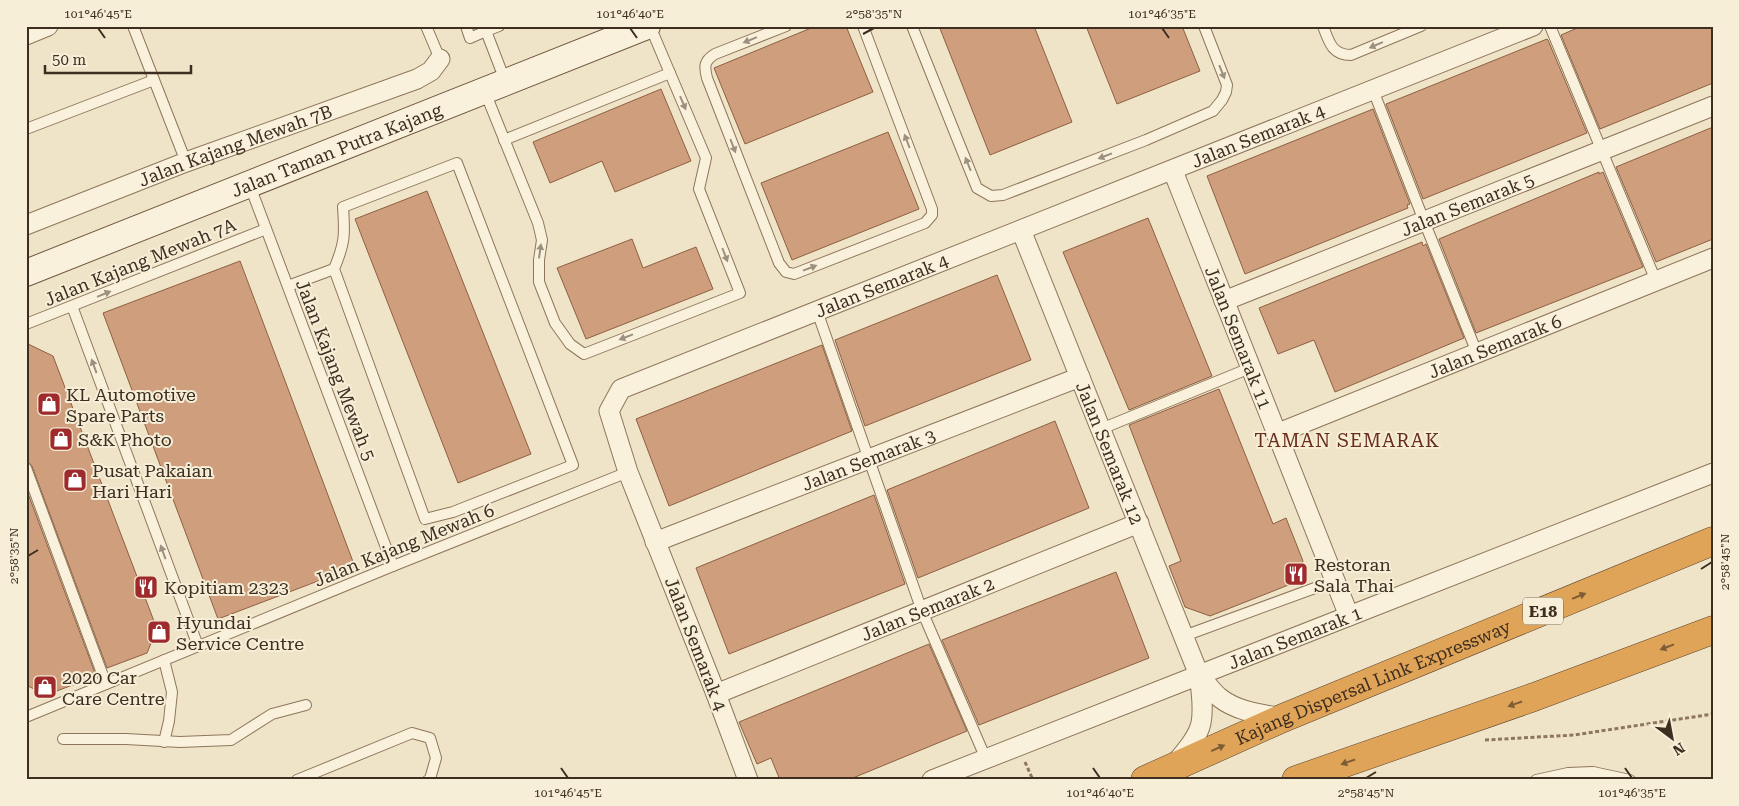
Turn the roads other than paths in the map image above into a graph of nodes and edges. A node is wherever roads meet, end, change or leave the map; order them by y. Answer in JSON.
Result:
{"nodes":[{"id":1,"x":48,"y":26,"type":"edge"},
{"id":2,"x":133,"y":26,"type":"edge"},
{"id":3,"x":426,"y":26,"type":"edge"},
{"id":4,"x":466,"y":26,"type":"edge"},
{"id":5,"x":499,"y":26,"type":"edge"},
{"id":6,"x":648,"y":26,"type":"edge"},
{"id":7,"x":786,"y":26,"type":"edge"},
{"id":8,"x":863,"y":26,"type":"edge"},
{"id":9,"x":912,"y":26,"type":"edge"},
{"id":10,"x":1204,"y":26,"type":"edge"},
{"id":11,"x":1322,"y":26,"type":"edge"},
{"id":12,"x":1421,"y":26,"type":"edge"},
{"id":13,"x":1533,"y":26,"type":"edge"},
{"id":14,"x":1550,"y":26,"type":"edge"},
{"id":15,"x":486,"y":32,"type":"junction"},
{"id":16,"x":26,"y":35,"type":"edge"},
{"id":17,"x":440,"y":59,"type":"joint"},
{"id":18,"x":670,"y":73,"type":"junction"},
{"id":19,"x":154,"y":80,"type":"junction"},
{"id":20,"x":495,"y":87,"type":"junction"},
{"id":21,"x":1373,"y":90,"type":"junction"},
{"id":22,"x":1713,"y":106,"type":"edge"},
{"id":23,"x":26,"y":129,"type":"edge"},
{"id":24,"x":504,"y":140,"type":"junction"},
{"id":25,"x":1602,"y":150,"type":"junction"},
{"id":26,"x":186,"y":162,"type":"junction"},
{"id":27,"x":1173,"y":170,"type":"junction"},
{"id":28,"x":250,"y":185,"type":"junction"},
{"id":29,"x":1424,"y":221,"type":"junction"},
{"id":30,"x":26,"y":225,"type":"edge"},
{"id":31,"x":266,"y":229,"type":"junction"},
{"id":32,"x":1021,"y":230,"type":"junction"},
{"id":33,"x":1713,"y":258,"type":"edge"},
{"id":34,"x":334,"y":270,"type":"junction"},
{"id":35,"x":26,"y":273,"type":"edge"},
{"id":36,"x":1656,"y":281,"type":"junction"},
{"id":37,"x":288,"y":286,"type":"junction"},
{"id":38,"x":1224,"y":301,"type":"junction"},
{"id":39,"x":72,"y":306,"type":"junction"},
{"id":40,"x":817,"y":311,"type":"junction"},
{"id":41,"x":26,"y":324,"type":"edge"},
{"id":42,"x":1477,"y":352,"type":"junction"},
{"id":43,"x":1250,"y":368,"type":"junction"},
{"id":44,"x":1080,"y":377,"type":"junction"},
{"id":45,"x":1101,"y":429,"type":"junction"},
{"id":46,"x":1276,"y":434,"type":"junction"},
{"id":47,"x":869,"y":458,"type":"junction"},
{"id":48,"x":26,"y":468,"type":"edge"},
{"id":49,"x":628,"y":472,"type":"junction"},
{"id":50,"x":1713,"y":473,"type":"edge"},
{"id":51,"x":1139,"y":523,"type":"junction"},
{"id":52,"x":1713,"y":541,"type":"edge"},
{"id":53,"x":655,"y":542,"type":"junction"},
{"id":54,"x":393,"y":566,"type":"junction"},
{"id":55,"x":1334,"y":580,"type":"junction"},
{"id":56,"x":922,"y":611,"type":"junction"},
{"id":57,"x":1349,"y":616,"type":"junction"},
{"id":58,"x":1713,"y":630,"type":"edge"},
{"id":59,"x":1184,"y":636,"type":"junction"},
{"id":60,"x":198,"y":646,"type":"junction"},
{"id":61,"x":164,"y":660,"type":"junction"},
{"id":62,"x":1199,"y":675,"type":"junction"},
{"id":63,"x":106,"y":684,"type":"junction"},
{"id":64,"x":716,"y":694,"type":"junction"},
{"id":65,"x":306,"y":705,"type":"dead end"},
{"id":66,"x":26,"y":717,"type":"edge"},
{"id":67,"x":1283,"y":718,"type":"junction"},
{"id":68,"x":63,"y":739,"type":"dead end"},
{"id":69,"x":164,"y":742,"type":"junction"},
{"id":70,"x":986,"y":759,"type":"junction"},
{"id":71,"x":1173,"y":767,"type":"junction"},
{"id":72,"x":313,"y":777,"type":"edge"},
{"id":73,"x":297,"y":780,"type":"edge"},
{"id":74,"x":428,"y":780,"type":"edge"},
{"id":75,"x":748,"y":780,"type":"edge"},
{"id":76,"x":932,"y":780,"type":"edge"},
{"id":77,"x":1145,"y":780,"type":"edge"},
{"id":78,"x":1296,"y":780,"type":"edge"},
{"id":79,"x":1536,"y":780,"type":"edge"},
{"id":80,"x":1630,"y":780,"type":"edge"}],
"edges":[{"from":1,"to":16,"type":"street"},
{"from":2,"to":19,"type":"lane"},
{"from":3,"to":17,"type":"lane"},
{"from":4,"to":15,"type":"lane"},
{"from":5,"to":15,"type":"lane"},
{"from":6,"to":18,"type":"lane"},
{"from":6,"to":20,"type":"street","name":"Jalan Taman Putra Kajang"},
{"from":7,"to":8,"type":"lane","one_way":true},
{"from":10,"to":9,"type":"lane","one_way":true},
{"from":12,"to":11,"type":"lane","one_way":true},
{"from":13,"to":21,"type":"street","name":"Jalan Semarak 4"},
{"from":14,"to":25,"type":"lane"},
{"from":15,"to":20,"type":"lane"},
{"from":17,"to":26,"type":"street","name":"Jalan Kajang Mewah 7B"},
{"from":18,"to":24,"type":"lane"},
{"from":18,"to":24,"type":"lane","one_way":true},
{"from":19,"to":23,"type":"lane"},
{"from":19,"to":26,"type":"lane"},
{"from":20,"to":24,"type":"lane"},
{"from":20,"to":28,"type":"street","name":"Jalan Taman Putra Kajang"},
{"from":21,"to":27,"type":"street","name":"Jalan Semarak 4"},
{"from":21,"to":29,"type":"lane"},
{"from":22,"to":25,"type":"street","name":"Jalan Semarak 5"},
{"from":25,"to":29,"type":"street","name":"Jalan Semarak 5"},
{"from":25,"to":36,"type":"lane"},
{"from":26,"to":30,"type":"street","name":"Jalan Kajang Mewah 7B"},
{"from":27,"to":32,"type":"street","name":"Jalan Semarak 4"},
{"from":27,"to":38,"type":"street","name":"Jalan Semarak 11"},
{"from":28,"to":31,"type":"lane","name":"Jalan Kajang Mewah 5"},
{"from":28,"to":35,"type":"street","name":"Jalan Taman Putra Kajang"},
{"from":29,"to":38,"type":"street","name":"Jalan Semarak 5"},
{"from":29,"to":42,"type":"lane"},
{"from":31,"to":37,"type":"lane","name":"Jalan Kajang Mewah 5"},
{"from":39,"to":31,"type":"lane","name":"Jalan Kajang Mewah 7A","one_way":true},
{"from":32,"to":40,"type":"street","name":"Jalan Semarak 4"},
{"from":32,"to":44,"type":"street","name":"Jalan Semarak 12"},
{"from":33,"to":36,"type":"street","name":"Jalan Semarak 6"},
{"from":34,"to":34,"type":"lane"},
{"from":34,"to":37,"type":"lane"},
{"from":36,"to":42,"type":"street","name":"Jalan Semarak 6"},
{"from":37,"to":54,"type":"lane","name":"Jalan Kajang Mewah 5"},
{"from":38,"to":43,"type":"street","name":"Jalan Semarak 11"},
{"from":39,"to":41,"type":"lane","name":"Jalan Kajang Mewah 7A"},
{"from":60,"to":39,"type":"lane","one_way":true},
{"from":40,"to":47,"type":"lane"},
{"from":40,"to":49,"type":"street","name":"Jalan Semarak 4"},
{"from":42,"to":46,"type":"street","name":"Jalan Semarak 6"},
{"from":43,"to":45,"type":"lane"},
{"from":43,"to":46,"type":"street","name":"Jalan Semarak 11"},
{"from":44,"to":45,"type":"street","name":"Jalan Semarak 12"},
{"from":44,"to":47,"type":"street","name":"Jalan Semarak 3"},
{"from":45,"to":51,"type":"street","name":"Jalan Semarak 12"},
{"from":46,"to":55,"type":"street","name":"Jalan Semarak 11"},
{"from":47,"to":53,"type":"street","name":"Jalan Semarak 3"},
{"from":47,"to":56,"type":"lane"},
{"from":48,"to":63,"type":"lane"},
{"from":49,"to":53,"type":"street","name":"Jalan Semarak 4"},
{"from":49,"to":54,"type":"lane","name":"Jalan Kajang Mewah 6"},
{"from":50,"to":57,"type":"street","name":"Jalan Semarak 1"},
{"from":51,"to":56,"type":"street","name":"Jalan Semarak 2"},
{"from":51,"to":59,"type":"street","name":"Jalan Semarak 12"},
{"from":67,"to":52,"type":"highway","name":"Kajang Dispersal Link Expressway","number":"E18","one_way":true},
{"from":53,"to":64,"type":"street","name":"Jalan Semarak 4"},
{"from":54,"to":60,"type":"lane","name":"Jalan Kajang Mewah 6"},
{"from":55,"to":57,"type":"street","name":"Jalan Semarak 11"},
{"from":55,"to":59,"type":"lane"},
{"from":56,"to":64,"type":"street","name":"Jalan Semarak 2"},
{"from":56,"to":70,"type":"lane"},
{"from":57,"to":62,"type":"street","name":"Jalan Semarak 1"},
{"from":58,"to":78,"type":"highway","one_way":true},
{"from":59,"to":62,"type":"street","name":"Jalan Semarak 12"},
{"from":60,"to":61,"type":"lane","name":"Jalan Kajang Mewah 6"},
{"from":61,"to":63,"type":"lane","name":"Jalan Kajang Mewah 6"},
{"from":61,"to":69,"type":"lane"},
{"from":62,"to":67,"type":"street","name":"Jalan Semarak 12"},
{"from":62,"to":70,"type":"street","name":"Jalan Semarak 1"},
{"from":62,"to":71,"type":"street","name":"Jalan Semarak 12"},
{"from":63,"to":66,"type":"lane","name":"Jalan Kajang Mewah 6"},
{"from":64,"to":75,"type":"street","name":"Jalan Semarak 4"},
{"from":65,"to":69,"type":"lane"},
{"from":71,"to":67,"type":"highway","name":"Kajang Dispersal Link Expressway","number":"E18","one_way":true},
{"from":68,"to":69,"type":"lane"},
{"from":70,"to":76,"type":"street","name":"Jalan Semarak 1"},
{"from":71,"to":77,"type":"highway","name":"Kajang Dispersal Link Expressway","number":"E18"},
{"from":72,"to":73,"type":"lane"},
{"from":72,"to":74,"type":"lane"},
{"from":79,"to":80,"type":"lane"}]}
